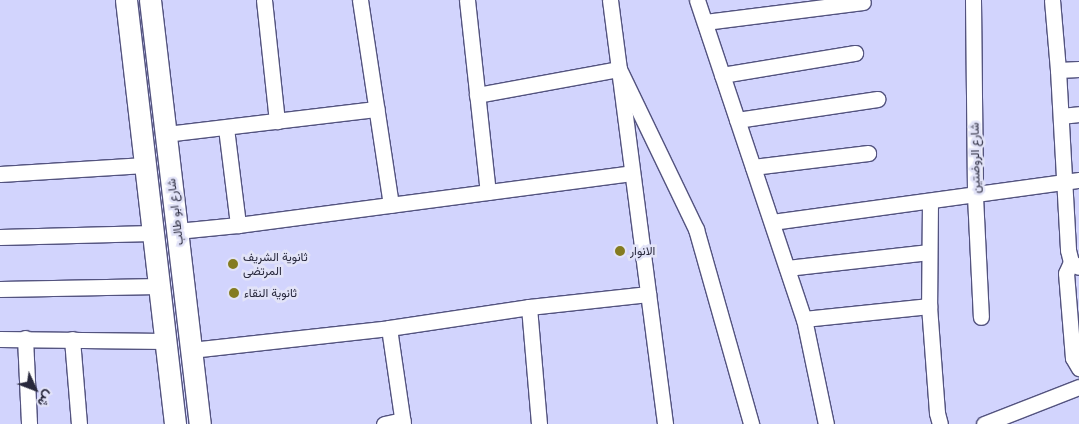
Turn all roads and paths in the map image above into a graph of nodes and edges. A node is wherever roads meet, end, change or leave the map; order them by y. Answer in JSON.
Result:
{"nodes":[{"id":1,"x":126,"y":0,"type":"edge"},
{"id":2,"x":150,"y":0,"type":"edge"},
{"id":3,"x":264,"y":0,"type":"edge"},
{"id":4,"x":360,"y":0,"type":"edge"},
{"id":5,"x":467,"y":0,"type":"edge"},
{"id":6,"x":610,"y":0,"type":"edge"},
{"id":7,"x":697,"y":0,"type":"edge"},
{"id":8,"x":974,"y":0,"type":"edge"},
{"id":9,"x":1057,"y":1,"type":"edge"},
{"id":10,"x":863,"y":2,"type":"dead end"},
{"id":11,"x":704,"y":22,"type":"junction"},
{"id":12,"x":855,"y":53,"type":"dead end"},
{"id":13,"x":618,"y":69,"type":"junction"},
{"id":14,"x":1079,"y":69,"type":"edge"},
{"id":15,"x":1058,"y":70,"type":"junction"},
{"id":16,"x":722,"y":75,"type":"junction"},
{"id":17,"x":477,"y":95,"type":"junction"},
{"id":18,"x":877,"y":99,"type":"dead end"},
{"id":19,"x":377,"y":109,"type":"junction"},
{"id":20,"x":1079,"y":114,"type":"edge"},
{"id":21,"x":1061,"y":116,"type":"junction"},
{"id":22,"x":737,"y":120,"type":"junction"},
{"id":23,"x":277,"y":121,"type":"junction"},
{"id":24,"x":226,"y":128,"type":"junction"},
{"id":25,"x":166,"y":134,"type":"junction"},
{"id":26,"x":868,"y":153,"type":"dead end"},
{"id":27,"x":145,"y":166,"type":"junction"},
{"id":28,"x":753,"y":167,"type":"junction"},
{"id":29,"x":632,"y":173,"type":"junction"},
{"id":30,"x":0,"y":174,"type":"edge"},
{"id":31,"x":1072,"y":181,"type":"edge"},
{"id":32,"x":488,"y":192,"type":"junction"},
{"id":33,"x":975,"y":196,"type":"junction"},
{"id":34,"x":930,"y":201,"type":"junction"},
{"id":35,"x":392,"y":205,"type":"junction"},
{"id":36,"x":772,"y":222,"type":"junction"},
{"id":37,"x":238,"y":225,"type":"junction"},
{"id":38,"x":177,"y":231,"type":"junction"},
{"id":39,"x":152,"y":233,"type":"junction"},
{"id":40,"x":0,"y":237,"type":"edge"},
{"id":41,"x":929,"y":252,"type":"junction"},
{"id":42,"x":1075,"y":265,"type":"edge"},
{"id":43,"x":787,"y":268,"type":"junction"},
{"id":44,"x":158,"y":286,"type":"junction"},
{"id":45,"x":0,"y":289,"type":"edge"},
{"id":46,"x":648,"y":294,"type":"junction"},
{"id":47,"x":929,"y":306,"type":"junction"},
{"id":48,"x":529,"y":307,"type":"junction"},
{"id":49,"x":980,"y":317,"type":"dead end"},
{"id":50,"x":804,"y":319,"type":"junction"},
{"id":51,"x":389,"y":328,"type":"junction"},
{"id":52,"x":25,"y":338,"type":"junction"},
{"id":53,"x":0,"y":339,"type":"edge"},
{"id":54,"x":72,"y":339,"type":"junction"},
{"id":55,"x":165,"y":341,"type":"junction"},
{"id":56,"x":191,"y":350,"type":"junction"},
{"id":57,"x":1079,"y":368,"type":"edge"},
{"id":58,"x":1079,"y":387,"type":"edge"},
{"id":59,"x":403,"y":422,"type":"edge"},
{"id":60,"x":30,"y":424,"type":"edge"},
{"id":61,"x":79,"y":424,"type":"edge"},
{"id":62,"x":175,"y":424,"type":"edge"},
{"id":63,"x":200,"y":424,"type":"edge"},
{"id":64,"x":384,"y":424,"type":"edge"},
{"id":65,"x":539,"y":424,"type":"edge"},
{"id":66,"x":665,"y":424,"type":"edge"},
{"id":67,"x":751,"y":424,"type":"edge"},
{"id":68,"x":826,"y":424,"type":"edge"},
{"id":69,"x":940,"y":424,"type":"edge"},
{"id":70,"x":984,"y":424,"type":"edge"}],
"edges":[{"from":1,"to":27,"type":"street","name":"شارع ابو طالب"},
{"from":2,"to":25,"type":"street","name":"شارع ابو طالب"},
{"from":3,"to":23,"type":"street"},
{"from":4,"to":19,"type":"street"},
{"from":5,"to":17,"type":"street"},
{"from":6,"to":13,"type":"street"},
{"from":7,"to":11,"type":"street"},
{"from":8,"to":33,"type":"street","name":"شارع الروضتين"},
{"from":9,"to":15,"type":"street"},
{"from":10,"to":11,"type":"street"},
{"from":11,"to":16,"type":"street"},
{"from":12,"to":16,"type":"street"},
{"from":13,"to":17,"type":"street"},
{"from":13,"to":29,"type":"street"},
{"from":13,"to":67,"type":"street"},
{"from":14,"to":15,"type":"street"},
{"from":15,"to":21,"type":"street"},
{"from":16,"to":22,"type":"street"},
{"from":17,"to":32,"type":"street"},
{"from":18,"to":22,"type":"street"},
{"from":19,"to":23,"type":"street"},
{"from":19,"to":35,"type":"street"},
{"from":20,"to":21,"type":"street"},
{"from":21,"to":31,"type":"street"},
{"from":22,"to":28,"type":"street"},
{"from":23,"to":24,"type":"street"},
{"from":24,"to":25,"type":"street"},
{"from":24,"to":37,"type":"street"},
{"from":25,"to":38,"type":"street","name":"شارع ابو طالب"},
{"from":26,"to":28,"type":"street"},
{"from":27,"to":30,"type":"street"},
{"from":27,"to":39,"type":"street","name":"شارع ابو طالب"},
{"from":28,"to":36,"type":"street"},
{"from":29,"to":32,"type":"street"},
{"from":29,"to":46,"type":"street"},
{"from":31,"to":33,"type":"street"},
{"from":31,"to":42,"type":"street"},
{"from":32,"to":35,"type":"street"},
{"from":33,"to":34,"type":"street"},
{"from":33,"to":49,"type":"street","name":"شارع الروضتين"},
{"from":34,"to":36,"type":"street"},
{"from":34,"to":41,"type":"street"},
{"from":35,"to":37,"type":"street"},
{"from":36,"to":43,"type":"street"},
{"from":37,"to":38,"type":"street"},
{"from":38,"to":56,"type":"street","name":"شارع ابو طالب"},
{"from":39,"to":40,"type":"street"},
{"from":39,"to":44,"type":"street","name":"شارع ابو طالب"},
{"from":41,"to":43,"type":"street"},
{"from":41,"to":47,"type":"street"},
{"from":42,"to":57,"type":"street"},
{"from":43,"to":50,"type":"street"},
{"from":44,"to":45,"type":"street"},
{"from":44,"to":55,"type":"street","name":"شارع ابو طالب"},
{"from":46,"to":48,"type":"street"},
{"from":46,"to":66,"type":"street"},
{"from":47,"to":50,"type":"street"},
{"from":47,"to":69,"type":"street"},
{"from":48,"to":51,"type":"street"},
{"from":48,"to":65,"type":"street"},
{"from":50,"to":68,"type":"street"},
{"from":51,"to":56,"type":"street"},
{"from":51,"to":59,"type":"street"},
{"from":52,"to":53,"type":"street"},
{"from":52,"to":54,"type":"street"},
{"from":52,"to":60,"type":"street"},
{"from":54,"to":55,"type":"street"},
{"from":54,"to":61,"type":"street"},
{"from":55,"to":62,"type":"street","name":"شارع ابو طالب"},
{"from":56,"to":63,"type":"street","name":"شارع ابو طالب"},
{"from":58,"to":70,"type":"street"},
{"from":59,"to":64,"type":"street"}]}
